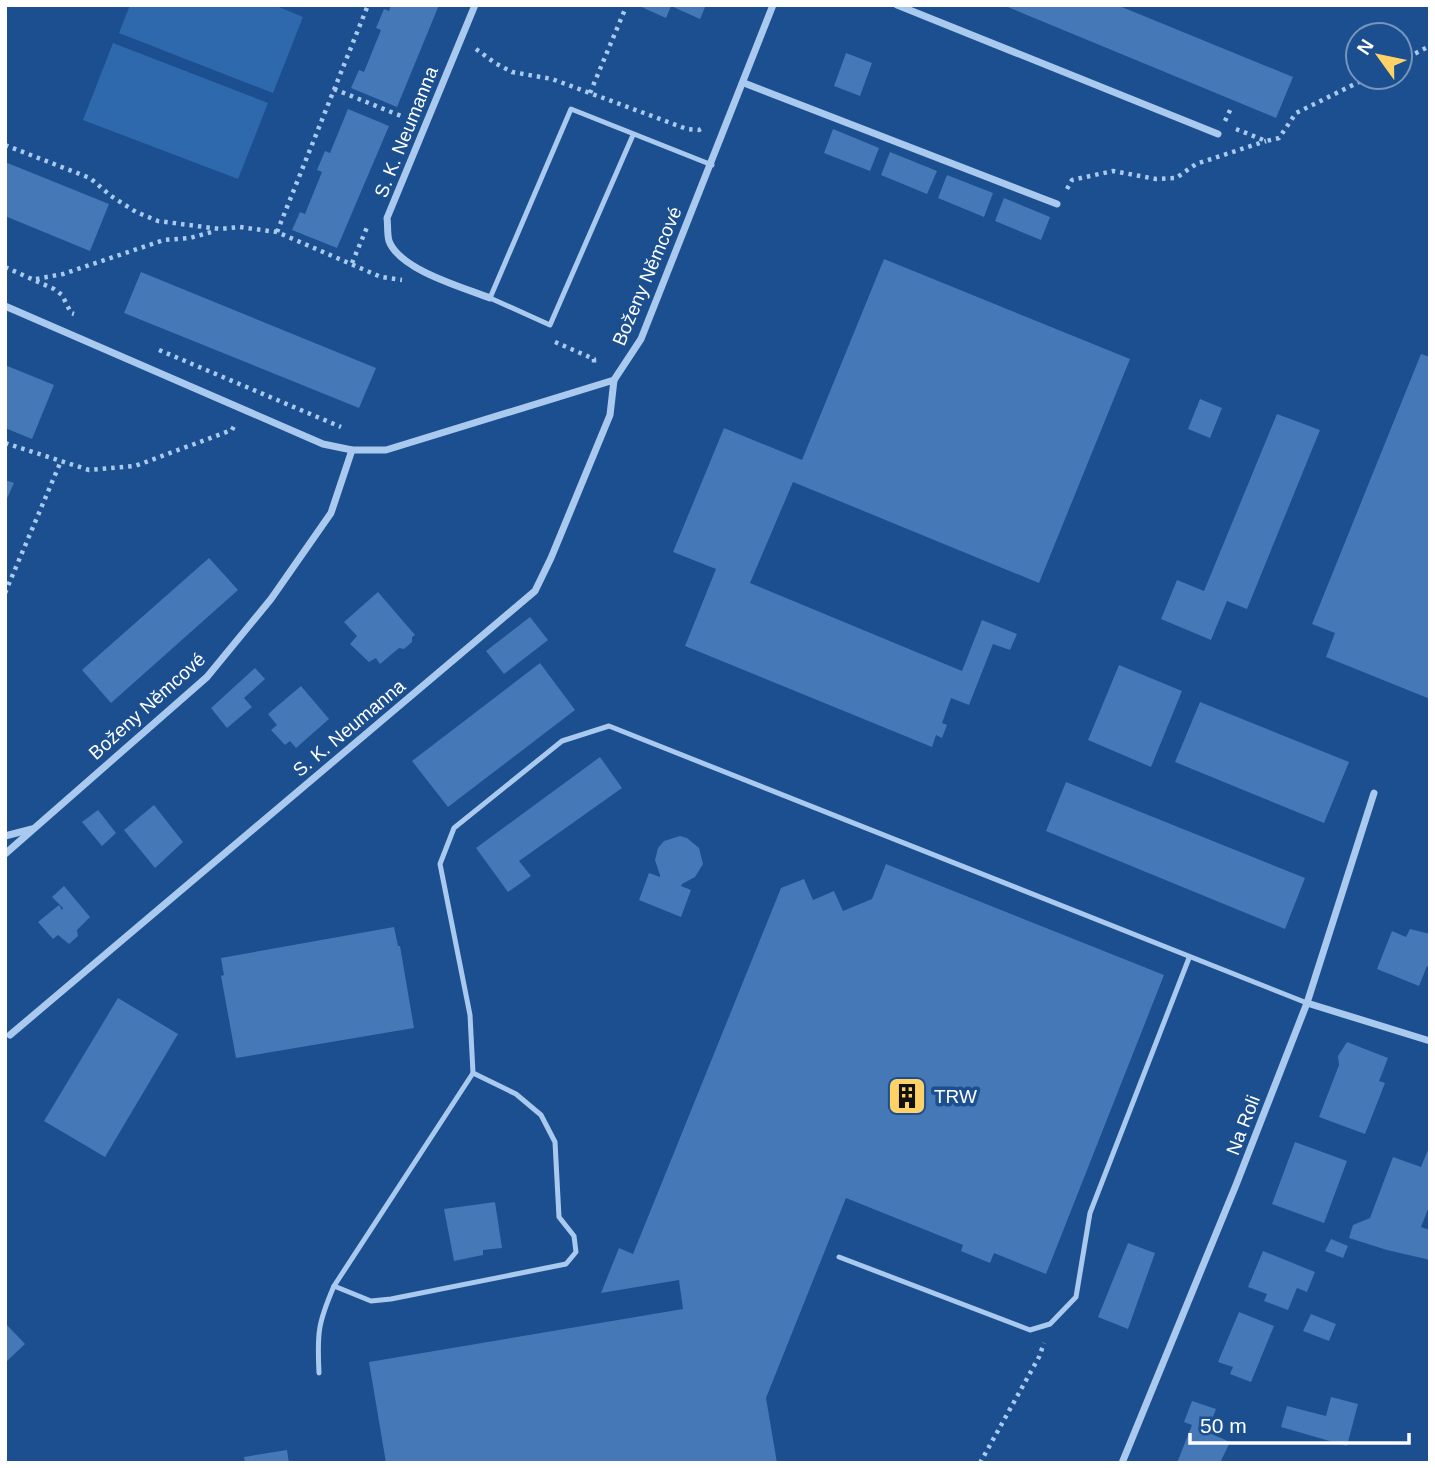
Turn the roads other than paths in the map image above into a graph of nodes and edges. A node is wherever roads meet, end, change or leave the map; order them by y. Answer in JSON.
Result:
{"nodes":[{"id":1,"x":475,"y":5,"type":"edge"},
{"id":2,"x":773,"y":5,"type":"edge"},
{"id":3,"x":897,"y":5,"type":"edge"},
{"id":4,"x":744,"y":83,"type":"junction"},
{"id":5,"x":1217,"y":134,"type":"dead end"},
{"id":6,"x":634,"y":135,"type":"junction"},
{"id":7,"x":712,"y":165,"type":"junction"},
{"id":8,"x":1057,"y":204,"type":"road end"},
{"id":9,"x":489,"y":298,"type":"junction"},
{"id":10,"x":5,"y":306,"type":"edge"},
{"id":11,"x":614,"y":380,"type":"junction"},
{"id":12,"x":352,"y":450,"type":"junction"},
{"id":13,"x":1374,"y":793,"type":"dead end"},
{"id":14,"x":33,"y":829,"type":"junction"},
{"id":15,"x":5,"y":836,"type":"edge"},
{"id":16,"x":5,"y":854,"type":"edge"},
{"id":17,"x":1189,"y":958,"type":"junction"},
{"id":18,"x":1307,"y":1003,"type":"junction"},
{"id":19,"x":10,"y":1035,"type":"dead end"},
{"id":20,"x":1430,"y":1041,"type":"edge"},
{"id":21,"x":472,"y":1073,"type":"junction"},
{"id":22,"x":839,"y":1258,"type":"dead end"},
{"id":23,"x":334,"y":1286,"type":"junction"},
{"id":24,"x":319,"y":1373,"type":"dead end"},
{"id":25,"x":1122,"y":1463,"type":"edge"}],
"edges":[{"from":1,"to":9,"type":"street","name":"S. K. Neumanna"},
{"from":2,"to":4,"type":"street","name":"Boženy Němcové"},
{"from":3,"to":5,"type":"street"},
{"from":4,"to":7,"type":"street","name":"Boženy Němcové"},
{"from":4,"to":8,"type":"street"},
{"from":6,"to":7,"type":"lane"},
{"from":6,"to":9,"type":"lane"},
{"from":6,"to":9,"type":"lane"},
{"from":7,"to":11,"type":"street","name":"Boženy Němcové"},
{"from":10,"to":12,"type":"street"},
{"from":11,"to":12,"type":"street"},
{"from":11,"to":19,"type":"street","name":"S. K. Neumanna"},
{"from":12,"to":14,"type":"street","name":"Boženy Němcové"},
{"from":13,"to":18,"type":"street","name":"Na Roli"},
{"from":14,"to":15,"type":"street","name":"Boženy Němcové"},
{"from":14,"to":16,"type":"street","name":"Boženy Němcové"},
{"from":17,"to":18,"type":"lane"},
{"from":17,"to":21,"type":"lane"},
{"from":17,"to":22,"type":"lane"},
{"from":18,"to":20,"type":"street"},
{"from":18,"to":25,"type":"street","name":"Na Roli"},
{"from":21,"to":23,"type":"lane"},
{"from":21,"to":23,"type":"lane"},
{"from":23,"to":24,"type":"lane"}]}
